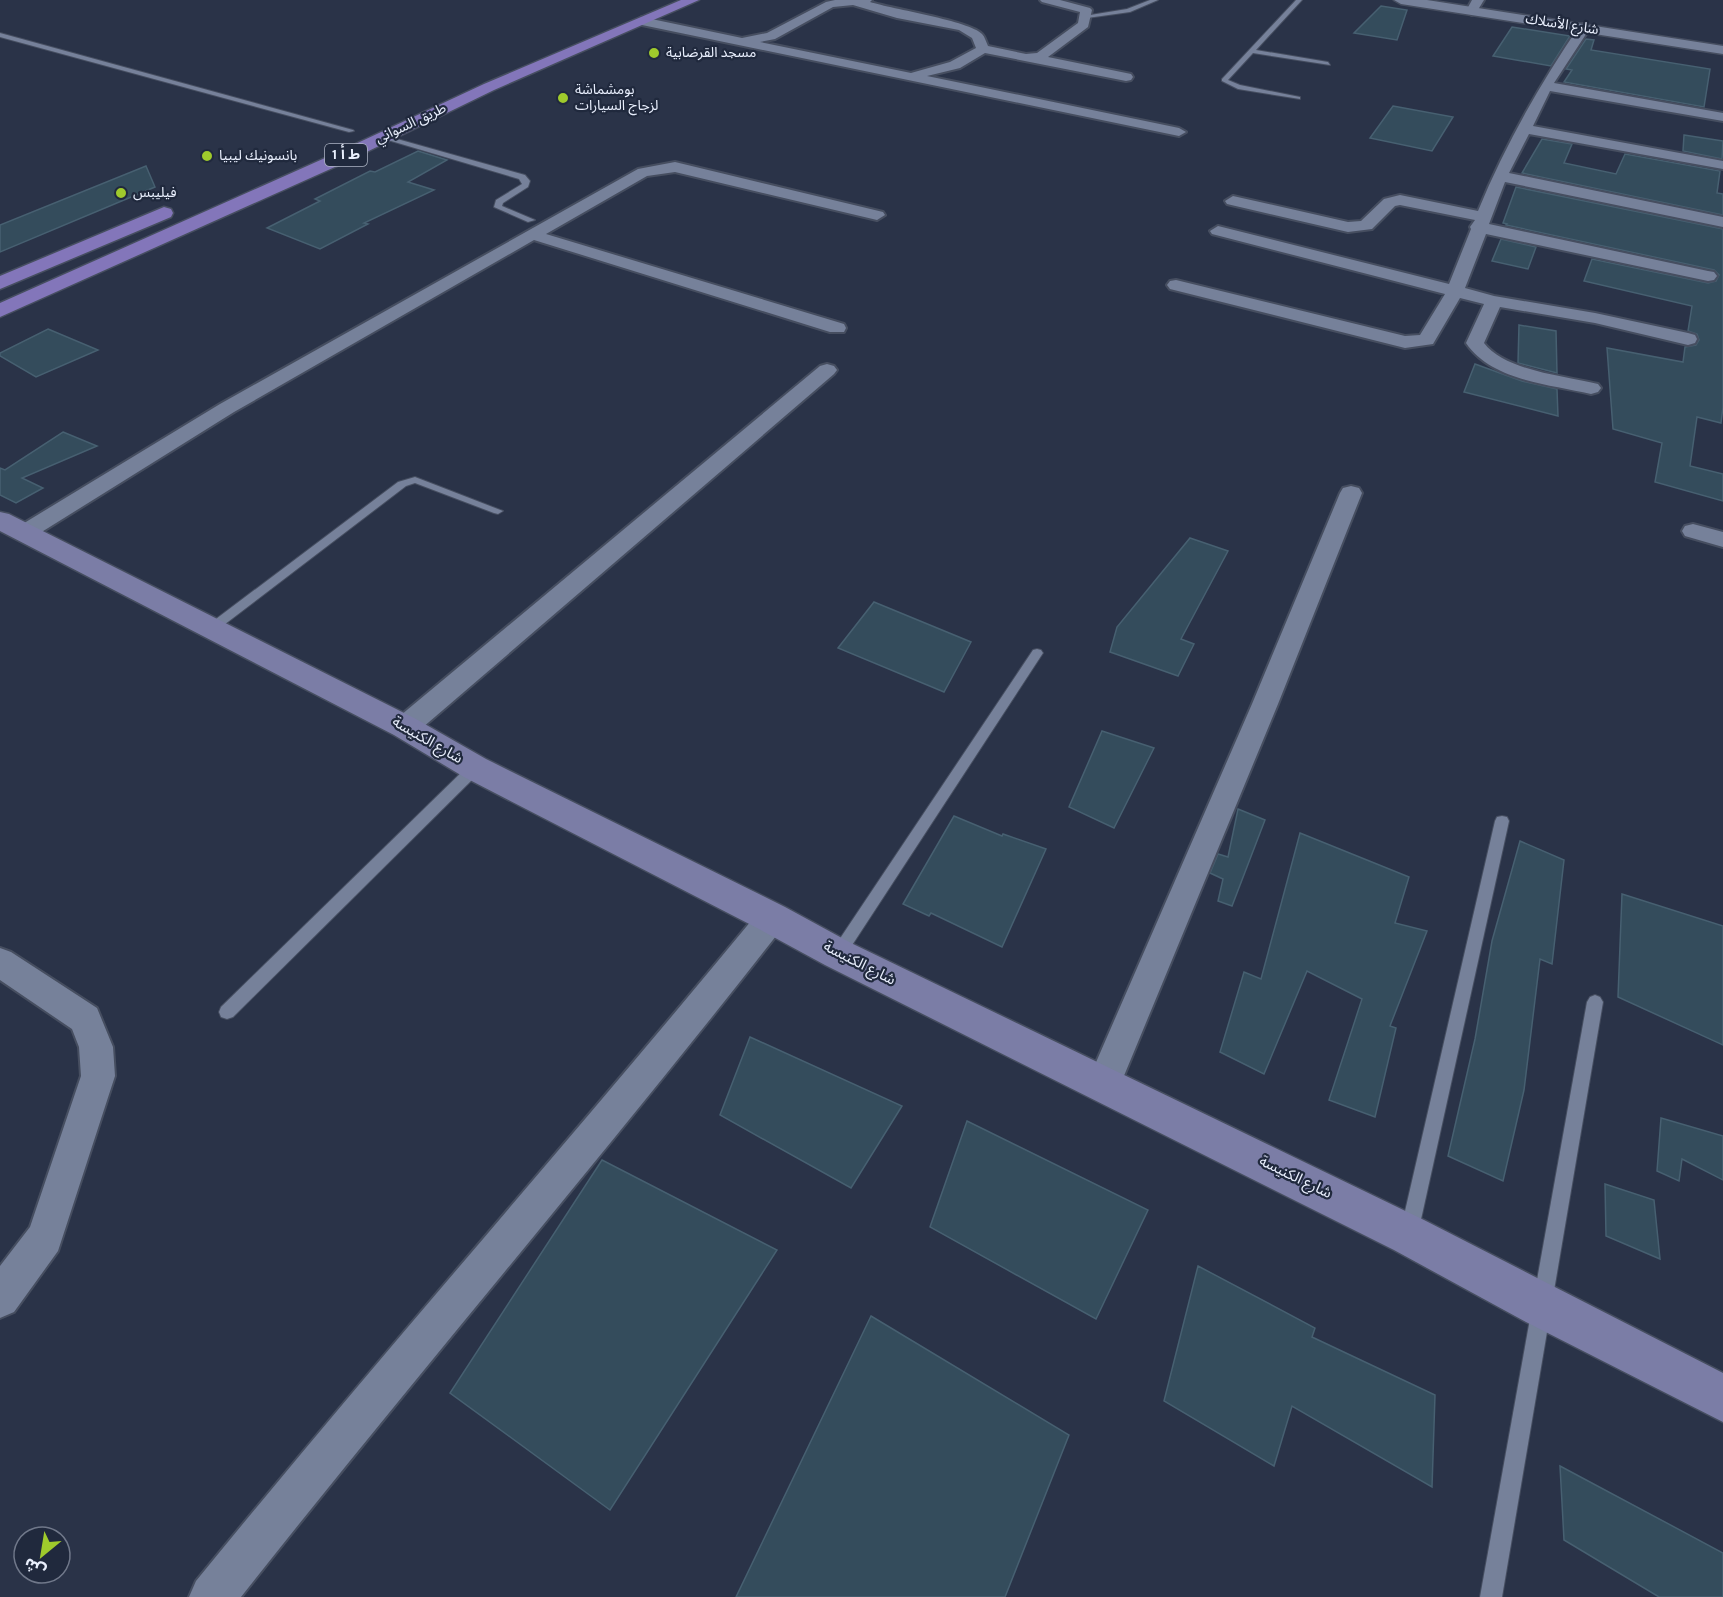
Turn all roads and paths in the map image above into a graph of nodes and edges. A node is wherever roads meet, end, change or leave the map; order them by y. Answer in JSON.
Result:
{"nodes":[{"id":1,"x":652,"y":0,"type":"edge"},
{"id":2,"x":692,"y":0,"type":"edge"},
{"id":3,"x":1046,"y":0,"type":"edge"},
{"id":4,"x":1155,"y":0,"type":"edge"},
{"id":5,"x":1299,"y":0,"type":"edge"},
{"id":6,"x":1401,"y":0,"type":"edge"},
{"id":7,"x":861,"y":1,"type":"edge"},
{"id":8,"x":1475,"y":6,"type":"edge"},
{"id":9,"x":1087,"y":16,"type":"junction"},
{"id":10,"x":642,"y":21,"type":"junction"},
{"id":11,"x":1584,"y":28,"type":"junction"},
{"id":12,"x":0,"y":35,"type":"edge"},
{"id":13,"x":740,"y":42,"type":"junction"},
{"id":14,"x":983,"y":49,"type":"junction"},
{"id":15,"x":1723,"y":50,"type":"edge"},
{"id":16,"x":1252,"y":51,"type":"junction"},
{"id":17,"x":1034,"y":58,"type":"junction"},
{"id":18,"x":1328,"y":64,"type":"dead end"},
{"id":19,"x":908,"y":76,"type":"junction"},
{"id":20,"x":1126,"y":77,"type":"dead end"},
{"id":21,"x":1546,"y":86,"type":"junction"},
{"id":22,"x":439,"y":92,"type":"dead end"},
{"id":23,"x":1298,"y":98,"type":"dead end"},
{"id":24,"x":1723,"y":117,"type":"edge"},
{"id":25,"x":357,"y":129,"type":"joint"},
{"id":26,"x":1525,"y":129,"type":"junction"},
{"id":27,"x":1179,"y":132,"type":"dead end"},
{"id":28,"x":383,"y":137,"type":"junction"},
{"id":29,"x":331,"y":141,"type":"dead end"},
{"id":30,"x":1723,"y":165,"type":"edge"},
{"id":31,"x":1500,"y":176,"type":"junction"},
{"id":32,"x":1233,"y":201,"type":"dead end"},
{"id":33,"x":182,"y":205,"type":"dead end"},
{"id":34,"x":877,"y":215,"type":"dead end"},
{"id":35,"x":1480,"y":222,"type":"junction"},
{"id":36,"x":1723,"y":222,"type":"edge"},
{"id":37,"x":532,"y":227,"type":"junction"},
{"id":38,"x":1218,"y":231,"type":"dead end"},
{"id":39,"x":1708,"y":276,"type":"dead end"},
{"id":40,"x":0,"y":283,"type":"edge"},
{"id":41,"x":1176,"y":285,"type":"dead end"},
{"id":42,"x":1455,"y":291,"type":"junction"},
{"id":43,"x":1494,"y":301,"type":"junction"},
{"id":44,"x":0,"y":311,"type":"edge"},
{"id":45,"x":837,"y":328,"type":"dead end"},
{"id":46,"x":1688,"y":339,"type":"dead end"},
{"id":47,"x":827,"y":370,"type":"dead end"},
{"id":48,"x":1591,"y":388,"type":"dead end"},
{"id":49,"x":1351,"y":493,"type":"dead end"},
{"id":50,"x":498,"y":511,"type":"dead end"},
{"id":51,"x":12,"y":526,"type":"edge"},
{"id":52,"x":1693,"y":531,"type":"dead end"},
{"id":53,"x":1723,"y":540,"type":"edge"},
{"id":54,"x":212,"y":628,"type":"junction"},
{"id":55,"x":1037,"y":653,"type":"dead end"},
{"id":56,"x":405,"y":727,"type":"junction"},
{"id":57,"x":475,"y":768,"type":"junction"},
{"id":58,"x":1502,"y":821,"type":"dead end"},
{"id":59,"x":772,"y":918,"type":"junction"},
{"id":60,"x":838,"y":954,"type":"junction"},
{"id":61,"x":0,"y":962,"type":"edge"},
{"id":62,"x":1595,"y":1002,"type":"dead end"},
{"id":63,"x":227,"y":1012,"type":"dead end"},
{"id":64,"x":1104,"y":1083,"type":"junction"},
{"id":65,"x":1408,"y":1235,"type":"junction"},
{"id":66,"x":0,"y":1298,"type":"edge"},
{"id":67,"x":1542,"y":1306,"type":"junction"},
{"id":68,"x":1723,"y":1398,"type":"edge"},
{"id":69,"x":212,"y":1597,"type":"edge"},
{"id":70,"x":1491,"y":1597,"type":"edge"}],
"edges":[{"from":1,"to":22,"type":"highway","name":"طريق السواني"},
{"from":2,"to":10,"type":"highway","name":"طريق السواني","number":"ط أ 1"},
{"from":3,"to":9,"type":"street"},
{"from":4,"to":9,"type":"lane"},
{"from":5,"to":16,"type":"lane"},
{"from":6,"to":8,"type":"street","name":"شارع الأسلاك"},
{"from":7,"to":13,"type":"street"},
{"from":7,"to":14,"type":"street"},
{"from":8,"to":11,"type":"street","name":"شارع الأسلاك"},
{"from":9,"to":17,"type":"street"},
{"from":10,"to":13,"type":"street"},
{"from":10,"to":28,"type":"highway","name":"طريق السواني","number":"ط أ 1"},
{"from":11,"to":15,"type":"street","name":"شارع الأسلاك"},
{"from":11,"to":21,"type":"street"},
{"from":12,"to":25,"type":"lane"},
{"from":13,"to":19,"type":"street"},
{"from":14,"to":17,"type":"street"},
{"from":14,"to":19,"type":"street"},
{"from":16,"to":18,"type":"lane"},
{"from":16,"to":23,"type":"lane"},
{"from":17,"to":20,"type":"street"},
{"from":19,"to":27,"type":"street"},
{"from":21,"to":24,"type":"street"},
{"from":21,"to":26,"type":"street"},
{"from":25,"to":29,"type":"highway","name":"طريق السواني","number":"ط أ 1"},
{"from":26,"to":30,"type":"street"},
{"from":26,"to":31,"type":"street"},
{"from":28,"to":37,"type":"lane"},
{"from":28,"to":44,"type":"highway","name":"طريق السواني","number":"ط أ 1"},
{"from":31,"to":35,"type":"street"},
{"from":31,"to":36,"type":"street"},
{"from":32,"to":35,"type":"street"},
{"from":33,"to":40,"type":"highway"},
{"from":34,"to":37,"type":"street"},
{"from":35,"to":39,"type":"street"},
{"from":35,"to":42,"type":"street"},
{"from":37,"to":45,"type":"street"},
{"from":37,"to":51,"type":"street"},
{"from":38,"to":42,"type":"street"},
{"from":41,"to":42,"type":"street"},
{"from":42,"to":43,"type":"street"},
{"from":43,"to":46,"type":"street"},
{"from":43,"to":48,"type":"street"},
{"from":47,"to":56,"type":"street"},
{"from":49,"to":64,"type":"street"},
{"from":50,"to":54,"type":"lane"},
{"from":51,"to":54,"type":"main road","name":"شارع الكنيسة"},
{"from":52,"to":53,"type":"street"},
{"from":54,"to":56,"type":"main road","name":"شارع الكنيسة"},
{"from":55,"to":60,"type":"lane"},
{"from":56,"to":57,"type":"main road","name":"شارع الكنيسة"},
{"from":57,"to":59,"type":"main road","name":"شارع الكنيسة"},
{"from":57,"to":63,"type":"lane"},
{"from":58,"to":65,"type":"lane"},
{"from":59,"to":60,"type":"main road","name":"شارع الكنيسة"},
{"from":59,"to":69,"type":"street"},
{"from":60,"to":64,"type":"main road","name":"شارع الكنيسة"},
{"from":61,"to":66,"type":"street"},
{"from":62,"to":67,"type":"lane"},
{"from":64,"to":65,"type":"main road","name":"شارع الكنيسة"},
{"from":65,"to":67,"type":"main road","name":"شارع الكنيسة"},
{"from":67,"to":68,"type":"main road","name":"شارع الكنيسة"},
{"from":67,"to":70,"type":"lane"}]}
